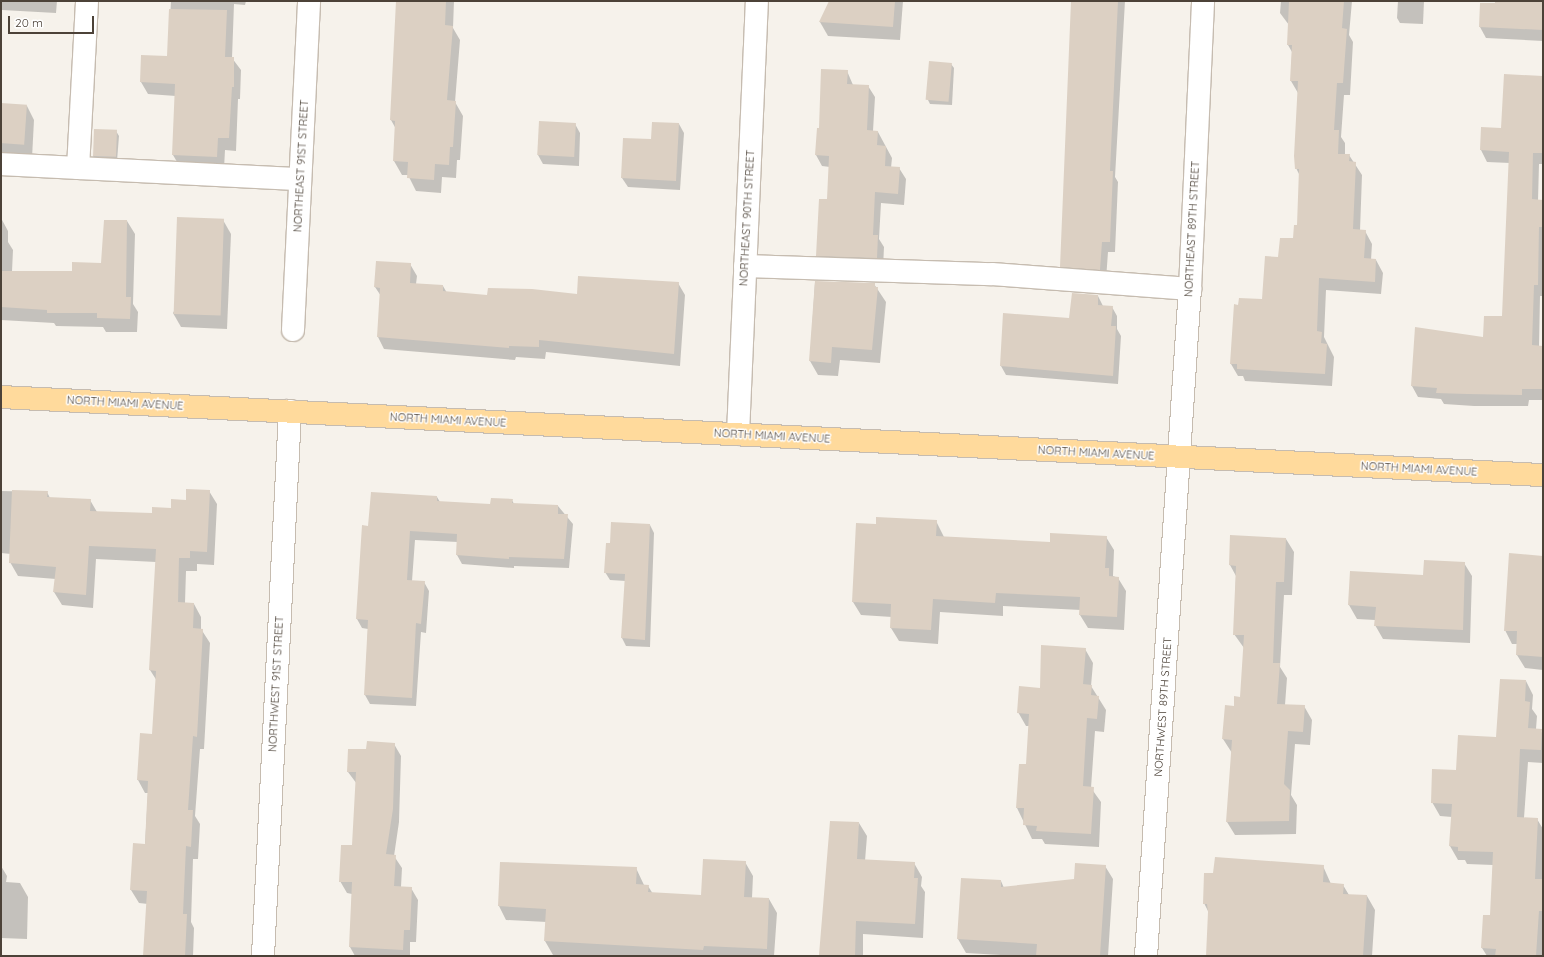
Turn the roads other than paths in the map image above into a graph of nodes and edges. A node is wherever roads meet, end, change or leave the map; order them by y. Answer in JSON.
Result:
{"nodes":[{"id":1,"x":87,"y":1,"type":"edge"},
{"id":2,"x":309,"y":1,"type":"edge"},
{"id":3,"x":757,"y":1,"type":"edge"},
{"id":4,"x":1203,"y":1,"type":"edge"},
{"id":5,"x":1,"y":164,"type":"edge"},
{"id":6,"x":78,"y":168,"type":"junction"},
{"id":7,"x":300,"y":179,"type":"junction"},
{"id":8,"x":745,"y":266,"type":"junction"},
{"id":9,"x":1190,"y":289,"type":"junction"},
{"id":10,"x":293,"y":330,"type":"dead end"},
{"id":11,"x":1,"y":397,"type":"edge"},
{"id":12,"x":290,"y":411,"type":"junction"},
{"id":13,"x":738,"y":434,"type":"junction"},
{"id":14,"x":1179,"y":457,"type":"junction"},
{"id":15,"x":1543,"y":475,"type":"edge"},
{"id":16,"x":263,"y":956,"type":"edge"},
{"id":17,"x":1146,"y":956,"type":"edge"}],
"edges":[{"from":1,"to":6,"type":"street"},
{"from":2,"to":7,"type":"street","name":"NORTHEAST 91ST STREET"},
{"from":3,"to":8,"type":"street","name":"NORTHEAST 90TH STREET"},
{"from":4,"to":9,"type":"street","name":"NORTHEAST 89TH STREET"},
{"from":5,"to":6,"type":"street"},
{"from":6,"to":7,"type":"street"},
{"from":7,"to":10,"type":"street","name":"NORTHEAST 91ST STREET"},
{"from":8,"to":9,"type":"street"},
{"from":8,"to":13,"type":"street","name":"NORTHEAST 90TH STREET"},
{"from":9,"to":14,"type":"street","name":"NORTHEAST 89TH STREET"},
{"from":11,"to":12,"type":"main road","name":"NORTH MIAMI AVENUE"},
{"from":12,"to":13,"type":"main road","name":"NORTH MIAMI AVENUE"},
{"from":12,"to":16,"type":"street","name":"NORTHWEST 91ST STREET"},
{"from":13,"to":14,"type":"main road","name":"NORTH MIAMI AVENUE"},
{"from":14,"to":15,"type":"main road","name":"NORTH MIAMI AVENUE"},
{"from":14,"to":17,"type":"street","name":"NORTHWEST 89TH STREET"}]}
